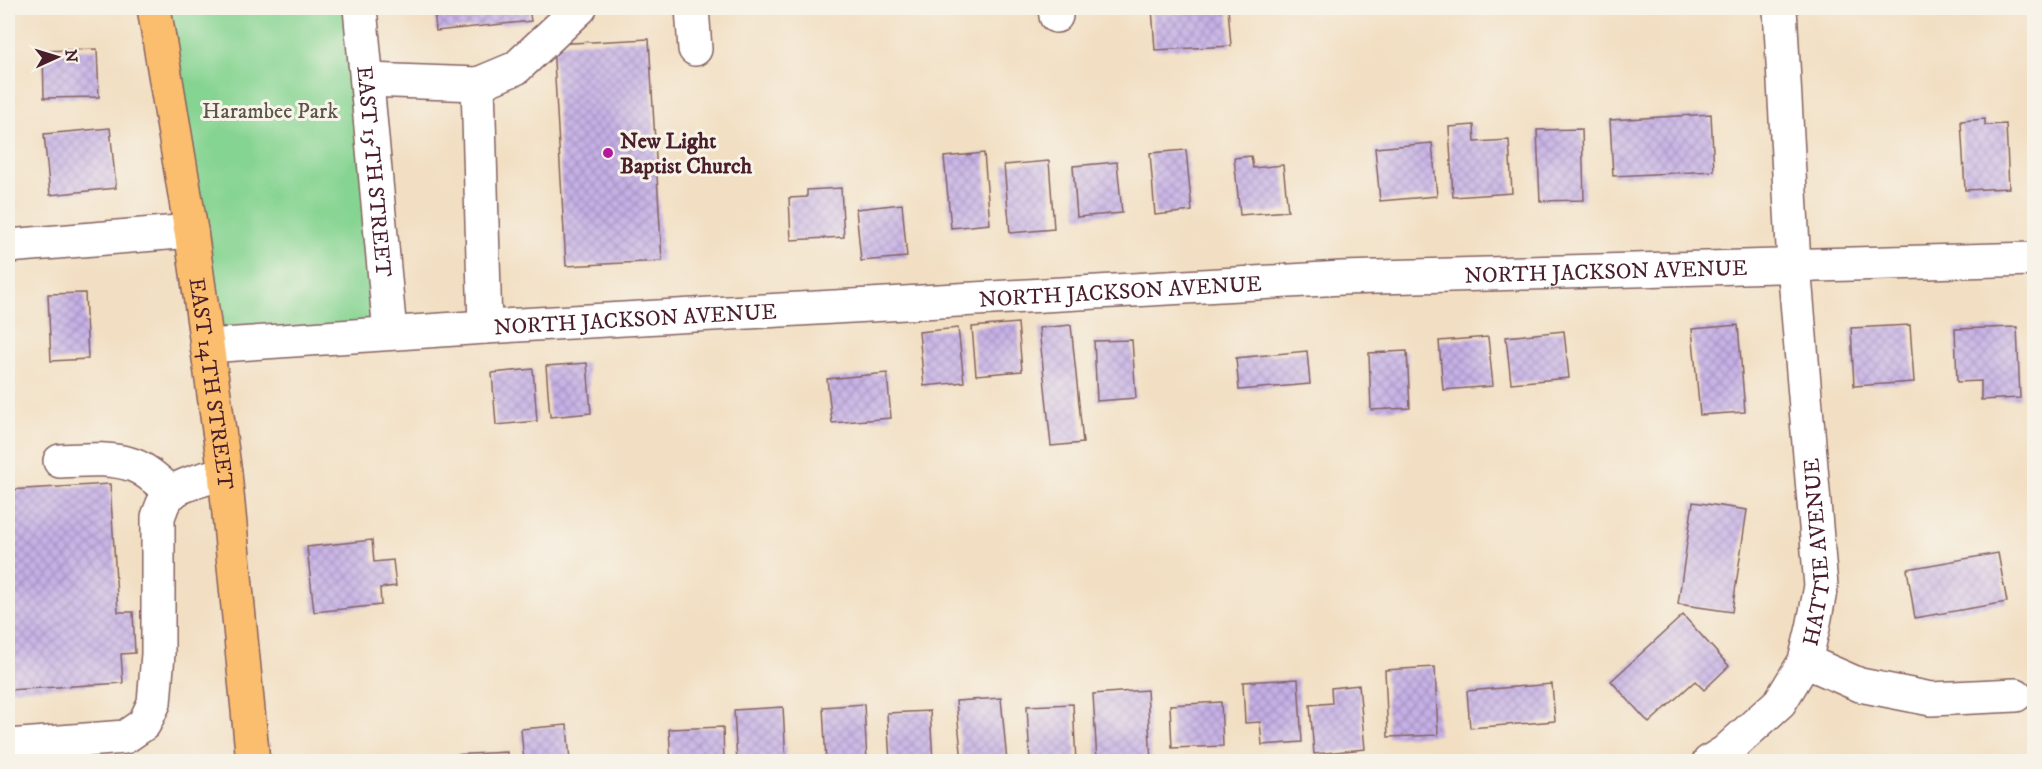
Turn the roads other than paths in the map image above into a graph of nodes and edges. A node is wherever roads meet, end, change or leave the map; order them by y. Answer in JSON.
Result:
{"nodes":[{"id":1,"x":154,"y":8,"type":"edge"},
{"id":2,"x":360,"y":8,"type":"edge"},
{"id":3,"x":580,"y":8,"type":"edge"},
{"id":4,"x":692,"y":8,"type":"edge"},
{"id":5,"x":1779,"y":8,"type":"edge"},
{"id":6,"x":695,"y":49,"type":"dead end"},
{"id":7,"x":367,"y":80,"type":"junction"},
{"id":8,"x":478,"y":84,"type":"junction"},
{"id":9,"x":191,"y":231,"type":"junction"},
{"id":10,"x":8,"y":246,"type":"edge"},
{"id":11,"x":2034,"y":259,"type":"edge"},
{"id":12,"x":1794,"y":265,"type":"junction"},
{"id":13,"x":485,"y":327,"type":"junction"},
{"id":14,"x":390,"y":333,"type":"junction"},
{"id":15,"x":207,"y":346,"type":"junction"},
{"id":16,"x":60,"y":461,"type":"dead end"},
{"id":17,"x":225,"y":473,"type":"junction"},
{"id":18,"x":172,"y":493,"type":"junction"},
{"id":19,"x":1805,"y":661,"type":"junction"},
{"id":20,"x":2016,"y":695,"type":"dead end"},
{"id":21,"x":8,"y":746,"type":"edge"},
{"id":22,"x":253,"y":762,"type":"edge"},
{"id":23,"x":1709,"y":762,"type":"edge"}],
"edges":[{"from":1,"to":9,"type":"main road","name":"EAST 14TH STREET"},
{"from":2,"to":7,"type":"street","name":"EAST 15TH STREET"},
{"from":3,"to":8,"type":"street"},
{"from":4,"to":6,"type":"street"},
{"from":5,"to":12,"type":"street","name":"HATTIE AVENUE"},
{"from":7,"to":8,"type":"street"},
{"from":7,"to":14,"type":"street","name":"EAST 15TH STREET"},
{"from":8,"to":13,"type":"street"},
{"from":9,"to":10,"type":"street"},
{"from":9,"to":15,"type":"main road","name":"EAST 14TH STREET"},
{"from":11,"to":12,"type":"street","name":"NORTH JACKSON AVENUE"},
{"from":12,"to":13,"type":"street","name":"NORTH JACKSON AVENUE"},
{"from":12,"to":19,"type":"street","name":"HATTIE AVENUE"},
{"from":13,"to":14,"type":"street","name":"NORTH JACKSON AVENUE"},
{"from":14,"to":15,"type":"street","name":"NORTH JACKSON AVENUE"},
{"from":15,"to":17,"type":"main road","name":"EAST 14TH STREET"},
{"from":16,"to":18,"type":"street"},
{"from":17,"to":18,"type":"street"},
{"from":17,"to":22,"type":"main road","name":"EAST 14TH STREET"},
{"from":18,"to":21,"type":"street"},
{"from":19,"to":20,"type":"street"},
{"from":19,"to":23,"type":"street","name":"HATTIE AVENUE"}]}
